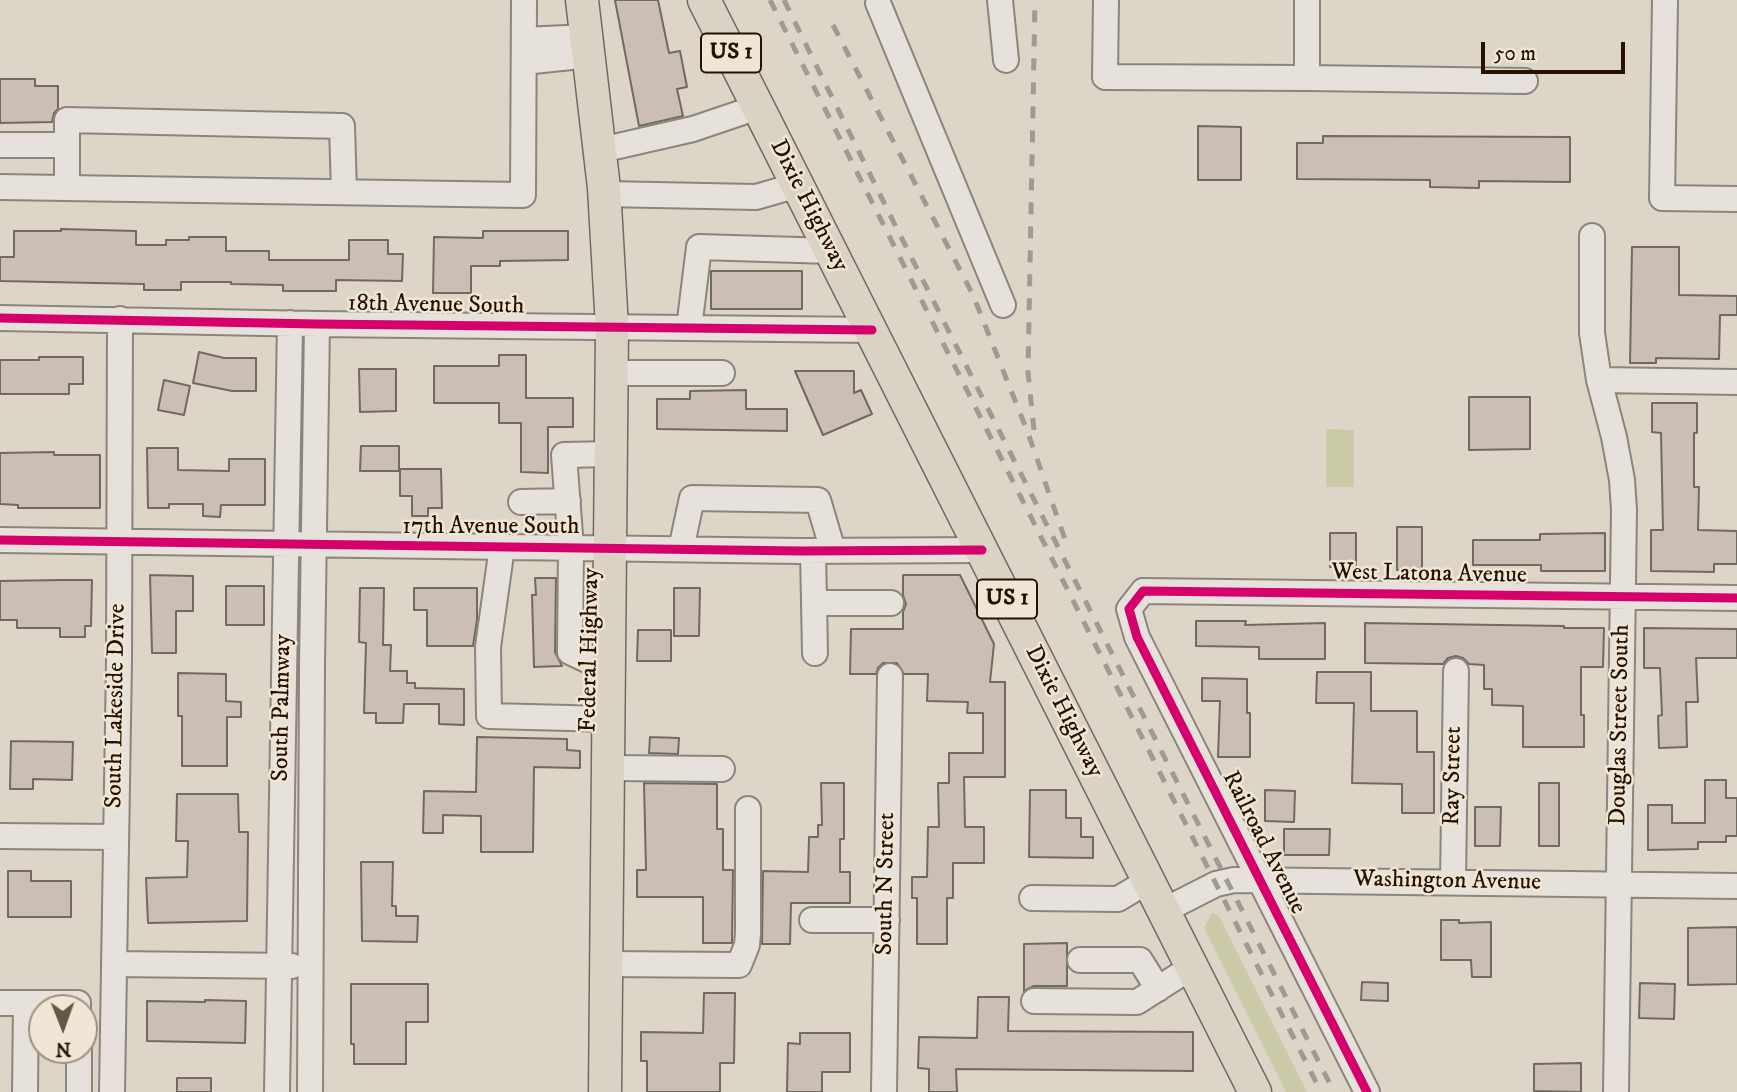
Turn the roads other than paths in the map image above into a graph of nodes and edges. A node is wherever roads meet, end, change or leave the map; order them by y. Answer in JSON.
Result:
{"nodes":[{"id":1,"x":524,"y":0,"type":"edge"},
{"id":2,"x":582,"y":0,"type":"edge"},
{"id":3,"x":704,"y":0,"type":"edge"},
{"id":4,"x":1000,"y":0,"type":"edge"},
{"id":5,"x":1106,"y":0,"type":"edge"},
{"id":6,"x":1307,"y":0,"type":"edge"},
{"id":7,"x":1665,"y":0,"type":"edge"},
{"id":8,"x":878,"y":1,"type":"edge"},
{"id":9,"x":588,"y":46,"type":"junction"},
{"id":10,"x":524,"y":51,"type":"junction"},
{"id":11,"x":1006,"y":60,"type":"dead end"},
{"id":12,"x":1307,"y":78,"type":"junction"},
{"id":13,"x":1525,"y":81,"type":"dead end"},
{"id":14,"x":758,"y":107,"type":"junction"},
{"id":15,"x":0,"y":145,"type":"edge"},
{"id":16,"x":67,"y":145,"type":"junction"},
{"id":17,"x":601,"y":150,"type":"junction"},
{"id":18,"x":798,"y":185,"type":"junction"},
{"id":19,"x":0,"y":187,"type":"edge"},
{"id":20,"x":67,"y":188,"type":"junction"},
{"id":21,"x":344,"y":192,"type":"junction"},
{"id":22,"x":605,"y":194,"type":"junction"},
{"id":23,"x":1737,"y":200,"type":"edge"},
{"id":24,"x":1592,"y":236,"type":"dead end"},
{"id":25,"x":831,"y":251,"type":"junction"},
{"id":26,"x":1003,"y":305,"type":"dead end"},
{"id":27,"x":0,"y":318,"type":"edge"},
{"id":28,"x":120,"y":319,"type":"junction"},
{"id":29,"x":290,"y":323,"type":"junction"},
{"id":30,"x":317,"y":324,"type":"junction"},
{"id":31,"x":612,"y":327,"type":"junction"},
{"id":32,"x":689,"y":328,"type":"junction"},
{"id":33,"x":872,"y":330,"type":"junction"},
{"id":34,"x":612,"y":373,"type":"junction"},
{"id":35,"x":722,"y":373,"type":"dead end"},
{"id":36,"x":1599,"y":380,"type":"junction"},
{"id":37,"x":1737,"y":382,"type":"edge"},
{"id":38,"x":612,"y":454,"type":"junction"},
{"id":39,"x":568,"y":501,"type":"junction"},
{"id":40,"x":521,"y":502,"type":"dead end"},
{"id":41,"x":0,"y":540,"type":"edge"},
{"id":42,"x":119,"y":541,"type":"junction"},
{"id":43,"x":287,"y":545,"type":"junction"},
{"id":44,"x":313,"y":546,"type":"junction"},
{"id":45,"x":502,"y":547,"type":"junction"},
{"id":46,"x":571,"y":548,"type":"junction"},
{"id":47,"x":612,"y":548,"type":"junction"},
{"id":48,"x":681,"y":549,"type":"junction"},
{"id":49,"x":982,"y":550,"type":"junction"},
{"id":50,"x":823,"y":551,"type":"junction"},
{"id":51,"x":1622,"y":596,"type":"junction"},
{"id":52,"x":1737,"y":598,"type":"edge"},
{"id":53,"x":814,"y":603,"type":"junction"},
{"id":54,"x":891,"y":603,"type":"dead end"},
{"id":55,"x":1129,"y":609,"type":"joint"},
{"id":56,"x":815,"y":653,"type":"dead end"},
{"id":57,"x":610,"y":671,"type":"junction"},
{"id":58,"x":1456,"y":671,"type":"dead end"},
{"id":59,"x":890,"y":676,"type":"dead end"},
{"id":60,"x":610,"y":719,"type":"junction"},
{"id":61,"x":609,"y":768,"type":"junction"},
{"id":62,"x":722,"y":769,"type":"dead end"},
{"id":63,"x":748,"y":809,"type":"dead end"},
{"id":64,"x":0,"y":836,"type":"edge"},
{"id":65,"x":116,"y":837,"type":"junction"},
{"id":66,"x":1261,"y":880,"type":"junction"},
{"id":67,"x":1148,"y":881,"type":"junction"},
{"id":68,"x":1453,"y":882,"type":"junction"},
{"id":69,"x":1619,"y":884,"type":"junction"},
{"id":70,"x":1737,"y":886,"type":"edge"},
{"id":71,"x":1032,"y":898,"type":"dead end"},
{"id":72,"x":1163,"y":911,"type":"junction"},
{"id":73,"x":812,"y":920,"type":"dead end"},
{"id":74,"x":887,"y":920,"type":"junction"},
{"id":75,"x":1080,"y":960,"type":"dead end"},
{"id":76,"x":114,"y":964,"type":"junction"},
{"id":77,"x":606,"y":964,"type":"junction"},
{"id":78,"x":278,"y":965,"type":"junction"},
{"id":79,"x":312,"y":966,"type":"junction"},
{"id":80,"x":1192,"y":967,"type":"junction"},
{"id":81,"x":1158,"y":989,"type":"junction"},
{"id":82,"x":1034,"y":1001,"type":"dead end"},
{"id":83,"x":0,"y":1003,"type":"edge"},
{"id":84,"x":26,"y":1003,"type":"joint"},
{"id":85,"x":98,"y":1042,"type":"edge"},
{"id":86,"x":113,"y":1042,"type":"junction"},
{"id":87,"x":79,"y":1064,"type":"edge"},
{"id":88,"x":25,"y":1092,"type":"edge"},
{"id":89,"x":79,"y":1092,"type":"edge"},
{"id":90,"x":112,"y":1092,"type":"edge"},
{"id":91,"x":277,"y":1092,"type":"edge"},
{"id":92,"x":310,"y":1092,"type":"edge"},
{"id":93,"x":605,"y":1092,"type":"edge"},
{"id":94,"x":884,"y":1092,"type":"edge"},
{"id":95,"x":1255,"y":1092,"type":"edge"},
{"id":96,"x":1367,"y":1092,"type":"edge"},
{"id":97,"x":1616,"y":1092,"type":"edge"}],
"edges":[{"from":1,"to":10,"type":"street"},
{"from":2,"to":9,"type":"main road","name":"Federal Highway"},
{"from":3,"to":14,"type":"main road","number":"US 1"},
{"from":4,"to":11,"type":"street"},
{"from":5,"to":12,"type":"street"},
{"from":6,"to":12,"type":"street"},
{"from":7,"to":23,"type":"street"},
{"from":8,"to":26,"type":"street"},
{"from":9,"to":10,"type":"street"},
{"from":9,"to":17,"type":"main road","name":"Federal Highway"},
{"from":10,"to":21,"type":"street"},
{"from":12,"to":13,"type":"street"},
{"from":14,"to":17,"type":"street"},
{"from":14,"to":18,"type":"main road","name":"Dixie Highway","number":"US 1"},
{"from":15,"to":16,"type":"street"},
{"from":16,"to":20,"type":"street"},
{"from":16,"to":21,"type":"street"},
{"from":17,"to":22,"type":"main road","name":"Federal Highway"},
{"from":18,"to":22,"type":"street"},
{"from":18,"to":25,"type":"main road","name":"Dixie Highway","number":"US 1"},
{"from":19,"to":20,"type":"street"},
{"from":20,"to":21,"type":"street"},
{"from":22,"to":31,"type":"main road","name":"Federal Highway"},
{"from":24,"to":36,"type":"street","name":"Douglas Street South"},
{"from":25,"to":32,"type":"street"},
{"from":25,"to":33,"type":"main road","name":"Dixie Highway","number":"US 1"},
{"from":27,"to":28,"type":"street","name":"18th Avenue South"},
{"from":28,"to":29,"type":"street","name":"18th Avenue South"},
{"from":28,"to":42,"type":"street","name":"South Lakeside Drive"},
{"from":29,"to":30,"type":"street","name":"18th Avenue South"},
{"from":29,"to":43,"type":"street","name":"South Palmway"},
{"from":30,"to":31,"type":"street","name":"18th Avenue South"},
{"from":30,"to":44,"type":"street","name":"South Palmway"},
{"from":31,"to":32,"type":"street","name":"18th Avenue South"},
{"from":31,"to":34,"type":"main road","name":"Federal Highway"},
{"from":32,"to":33,"type":"street","name":"18th Avenue South"},
{"from":33,"to":49,"type":"main road","name":"Dixie Highway","number":"US 1"},
{"from":34,"to":35,"type":"street"},
{"from":34,"to":38,"type":"main road","name":"Federal Highway"},
{"from":36,"to":37,"type":"street"},
{"from":36,"to":51,"type":"street","name":"Douglas Street South"},
{"from":38,"to":39,"type":"street"},
{"from":38,"to":47,"type":"main road","name":"Federal Highway"},
{"from":39,"to":40,"type":"street"},
{"from":39,"to":46,"type":"street"},
{"from":41,"to":42,"type":"street","name":"17th Avenue South"},
{"from":42,"to":43,"type":"street","name":"17th Avenue South"},
{"from":42,"to":65,"type":"street","name":"South Lakeside Drive"},
{"from":43,"to":44,"type":"street","name":"17th Avenue South"},
{"from":43,"to":78,"type":"street","name":"South Palmway"},
{"from":44,"to":45,"type":"street","name":"17th Avenue South"},
{"from":44,"to":79,"type":"street","name":"South Palmway"},
{"from":45,"to":46,"type":"street","name":"17th Avenue South"},
{"from":45,"to":60,"type":"street"},
{"from":46,"to":47,"type":"street","name":"17th Avenue South"},
{"from":46,"to":57,"type":"street"},
{"from":47,"to":48,"type":"street","name":"17th Avenue South"},
{"from":47,"to":57,"type":"main road","name":"Federal Highway"},
{"from":48,"to":50,"type":"street","name":"17th Avenue South"},
{"from":48,"to":50,"type":"street"},
{"from":49,"to":50,"type":"street","name":"17th Avenue South"},
{"from":49,"to":67,"type":"main road","name":"Dixie Highway","number":"US 1"},
{"from":50,"to":53,"type":"street"},
{"from":51,"to":52,"type":"street","name":"West Latona Avenue"},
{"from":51,"to":55,"type":"street","name":"West Latona Avenue"},
{"from":51,"to":69,"type":"street","name":"Douglas Street South"},
{"from":53,"to":54,"type":"street"},
{"from":53,"to":56,"type":"street"},
{"from":55,"to":66,"type":"street","name":"Railroad Avenue"},
{"from":57,"to":60,"type":"main road","name":"Federal Highway"},
{"from":58,"to":68,"type":"street","name":"Ray Street"},
{"from":59,"to":74,"type":"street","name":"South N Street"},
{"from":60,"to":61,"type":"main road","name":"Federal Highway"},
{"from":61,"to":62,"type":"street"},
{"from":61,"to":77,"type":"main road","name":"Federal Highway"},
{"from":63,"to":77,"type":"street"},
{"from":64,"to":65,"type":"street"},
{"from":65,"to":76,"type":"street","name":"South Lakeside Drive"},
{"from":66,"to":68,"type":"street","name":"Washington Avenue"},
{"from":66,"to":72,"type":"street","name":"Washington Avenue"},
{"from":66,"to":96,"type":"street","name":"Railroad Avenue"},
{"from":67,"to":71,"type":"street"},
{"from":67,"to":72,"type":"main road","name":"Dixie Highway","number":"US 1"},
{"from":68,"to":69,"type":"street","name":"Washington Avenue"},
{"from":69,"to":70,"type":"street","name":"Washington Avenue"},
{"from":69,"to":97,"type":"street","name":"Douglas Street South"},
{"from":72,"to":80,"type":"main road","name":"Dixie Highway","number":"US 1"},
{"from":73,"to":74,"type":"street"},
{"from":74,"to":94,"type":"street","name":"South N Street"},
{"from":75,"to":81,"type":"street"},
{"from":76,"to":78,"type":"street"},
{"from":76,"to":86,"type":"street","name":"South Lakeside Drive"},
{"from":77,"to":93,"type":"main road","name":"Federal Highway"},
{"from":78,"to":79,"type":"street"},
{"from":78,"to":91,"type":"street","name":"South Palmway"},
{"from":79,"to":92,"type":"street","name":"South Palmway"},
{"from":80,"to":81,"type":"street"},
{"from":80,"to":95,"type":"main road","name":"Dixie Highway","number":"US 1"},
{"from":81,"to":82,"type":"street"},
{"from":83,"to":84,"type":"street"},
{"from":84,"to":88,"type":"street"},
{"from":85,"to":86,"type":"street"},
{"from":86,"to":90,"type":"street","name":"South Lakeside Drive"},
{"from":87,"to":89,"type":"street"}]}
